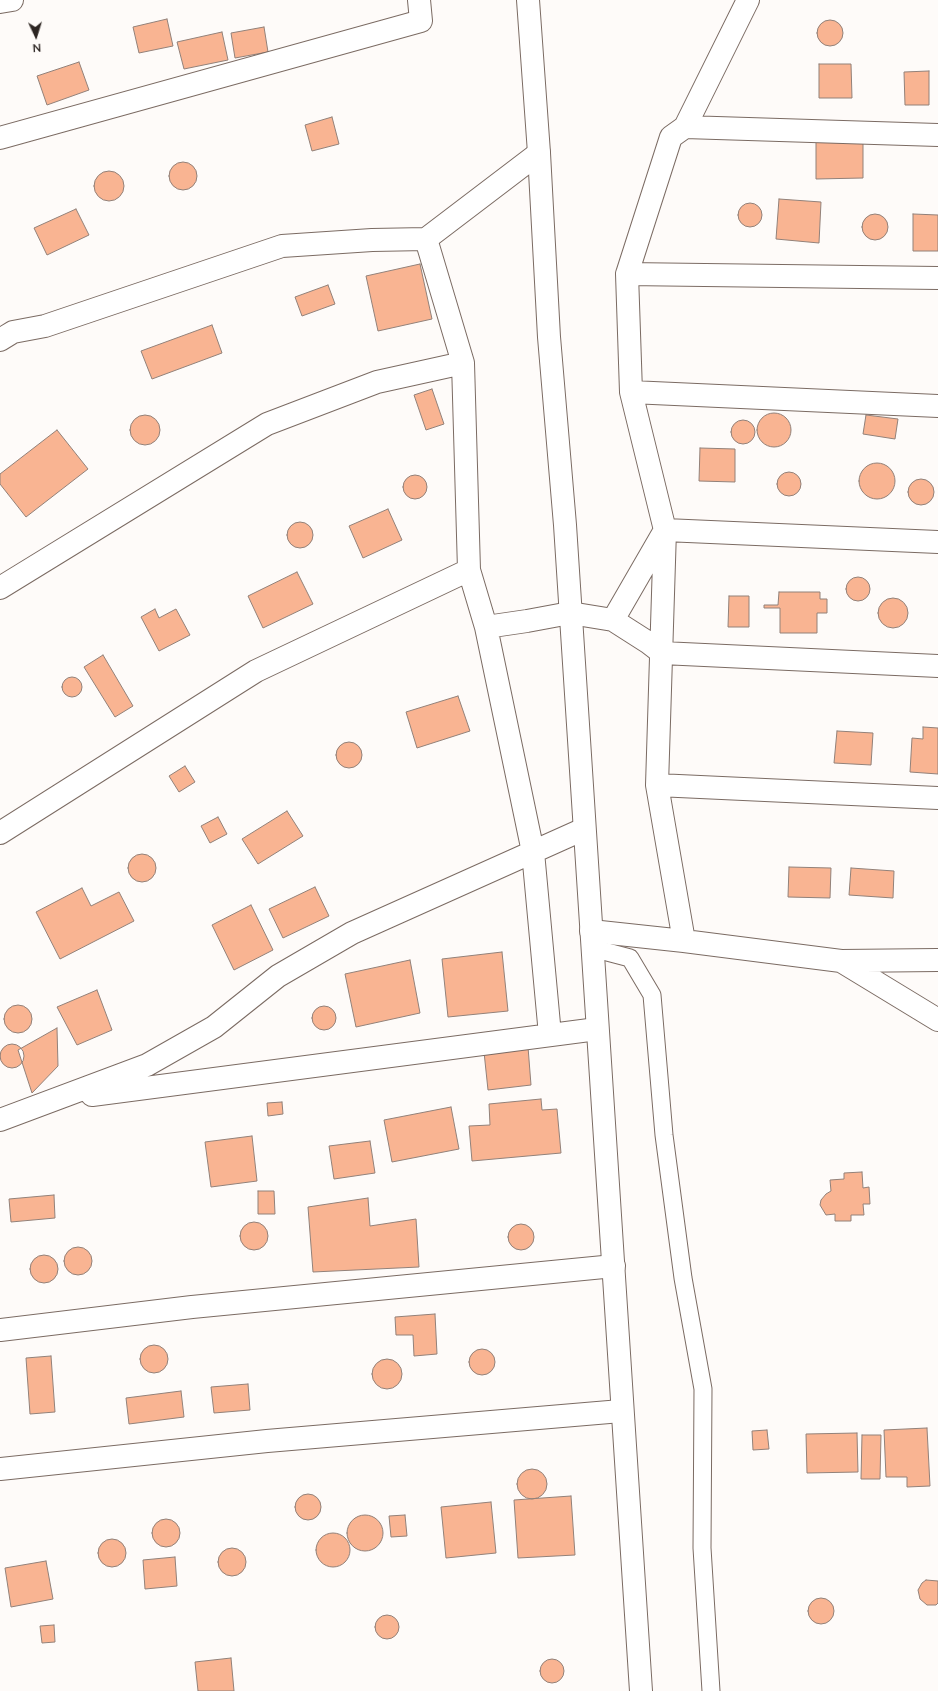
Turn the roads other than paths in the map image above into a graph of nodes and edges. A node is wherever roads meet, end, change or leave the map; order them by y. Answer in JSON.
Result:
{"nodes":[{"id":1,"x":12,"y":0,"type":"edge"},
{"id":2,"x":418,"y":0,"type":"edge"},
{"id":3,"x":528,"y":0,"type":"edge"},
{"id":4,"x":748,"y":0,"type":"edge"},
{"id":5,"x":0,"y":2,"type":"edge"},
{"id":6,"x":685,"y":128,"type":"junction"},
{"id":7,"x":938,"y":135,"type":"edge"},
{"id":8,"x":0,"y":138,"type":"edge"},
{"id":9,"x":538,"y":153,"type":"junction"},
{"id":10,"x":426,"y":239,"type":"junction"},
{"id":11,"x":627,"y":274,"type":"junction"},
{"id":12,"x":938,"y":278,"type":"edge"},
{"id":13,"x":0,"y":340,"type":"edge"},
{"id":14,"x":463,"y":363,"type":"junction"},
{"id":15,"x":631,"y":392,"type":"junction"},
{"id":16,"x":938,"y":406,"type":"edge"},
{"id":17,"x":665,"y":530,"type":"junction"},
{"id":18,"x":938,"y":542,"type":"edge"},
{"id":19,"x":469,"y":570,"type":"junction"},
{"id":20,"x":0,"y":588,"type":"edge"},
{"id":21,"x":570,"y":613,"type":"junction"},
{"id":22,"x":613,"y":620,"type":"junction"},
{"id":23,"x":486,"y":627,"type":"junction"},
{"id":24,"x":662,"y":653,"type":"junction"},
{"id":25,"x":938,"y":666,"type":"edge"},
{"id":26,"x":657,"y":785,"type":"junction"},
{"id":27,"x":938,"y":798,"type":"edge"},
{"id":28,"x":584,"y":829,"type":"junction"},
{"id":29,"x":0,"y":833,"type":"edge"},
{"id":30,"x":533,"y":852,"type":"junction"},
{"id":31,"x":591,"y":939,"type":"junction"},
{"id":32,"x":684,"y":941,"type":"junction"},
{"id":33,"x":841,"y":960,"type":"junction"},
{"id":34,"x":938,"y":960,"type":"edge"},
{"id":35,"x":938,"y":1020,"type":"edge"},
{"id":36,"x":597,"y":1029,"type":"junction"},
{"id":37,"x":550,"y":1035,"type":"junction"},
{"id":38,"x":52,"y":1100,"type":"junction"},
{"id":39,"x":0,"y":1120,"type":"edge"},
{"id":40,"x":614,"y":1266,"type":"junction"},
{"id":41,"x":0,"y":1330,"type":"edge"},
{"id":42,"x":621,"y":1411,"type":"junction"},
{"id":43,"x":0,"y":1470,"type":"edge"},
{"id":44,"x":641,"y":1691,"type":"edge"},
{"id":45,"x":711,"y":1691,"type":"edge"}],
"edges":[{"from":1,"to":5,"type":"street"},
{"from":2,"to":8,"type":"street"},
{"from":3,"to":9,"type":"street"},
{"from":4,"to":6,"type":"street"},
{"from":6,"to":7,"type":"street"},
{"from":6,"to":11,"type":"street"},
{"from":9,"to":10,"type":"street"},
{"from":9,"to":21,"type":"street"},
{"from":10,"to":13,"type":"street"},
{"from":10,"to":14,"type":"street"},
{"from":11,"to":12,"type":"street"},
{"from":11,"to":15,"type":"street"},
{"from":14,"to":19,"type":"street"},
{"from":14,"to":20,"type":"street"},
{"from":15,"to":16,"type":"street"},
{"from":15,"to":17,"type":"street"},
{"from":17,"to":18,"type":"street"},
{"from":17,"to":22,"type":"street"},
{"from":17,"to":24,"type":"street"},
{"from":19,"to":23,"type":"street"},
{"from":19,"to":29,"type":"street"},
{"from":21,"to":22,"type":"street"},
{"from":21,"to":23,"type":"street"},
{"from":21,"to":28,"type":"street"},
{"from":22,"to":24,"type":"street"},
{"from":23,"to":30,"type":"street"},
{"from":24,"to":25,"type":"street"},
{"from":24,"to":26,"type":"street"},
{"from":26,"to":27,"type":"street"},
{"from":26,"to":32,"type":"street"},
{"from":28,"to":30,"type":"street"},
{"from":28,"to":31,"type":"street"},
{"from":30,"to":37,"type":"street"},
{"from":30,"to":38,"type":"street"},
{"from":31,"to":32,"type":"street"},
{"from":31,"to":36,"type":"street"},
{"from":31,"to":45,"type":"lane"},
{"from":32,"to":33,"type":"street"},
{"from":33,"to":34,"type":"street"},
{"from":33,"to":35,"type":"street"},
{"from":36,"to":37,"type":"street"},
{"from":36,"to":40,"type":"street"},
{"from":37,"to":38,"type":"street"},
{"from":38,"to":39,"type":"street"},
{"from":40,"to":41,"type":"street"},
{"from":40,"to":42,"type":"street"},
{"from":42,"to":43,"type":"street"},
{"from":42,"to":44,"type":"street"}]}
